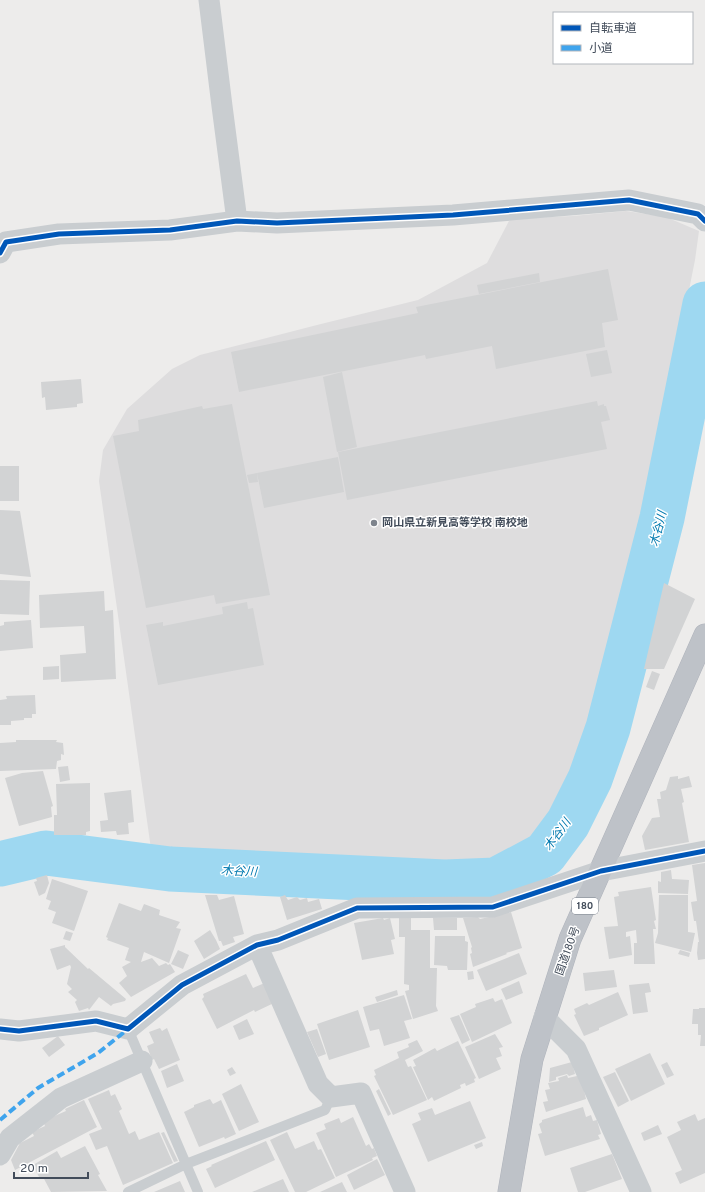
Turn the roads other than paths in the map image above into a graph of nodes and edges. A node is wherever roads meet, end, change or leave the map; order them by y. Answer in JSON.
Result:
{"nodes":[{"id":1,"x":209,"y":0,"type":"edge"},
{"id":2,"x":238,"y":221,"type":"junction"},
{"id":3,"x":705,"y":221,"type":"edge"},
{"id":4,"x":0,"y":253,"type":"edge"},
{"id":5,"x":705,"y":634,"type":"edge"},
{"id":6,"x":705,"y":851,"type":"edge"},
{"id":7,"x":601,"y":871,"type":"junction"},
{"id":8,"x":257,"y":945,"type":"junction"},
{"id":9,"x":544,"y":1017,"type":"junction"},
{"id":10,"x":0,"y":1029,"type":"edge"},
{"id":11,"x":128,"y":1029,"type":"junction"},
{"id":12,"x":142,"y":1061,"type":"junction"},
{"id":13,"x":331,"y":1097,"type":"junction"},
{"id":14,"x":0,"y":1155,"type":"edge"},
{"id":15,"x":186,"y":1164,"type":"junction"},
{"id":16,"x":128,"y":1192,"type":"edge"},
{"id":17,"x":198,"y":1192,"type":"edge"},
{"id":18,"x":405,"y":1192,"type":"edge"},
{"id":19,"x":508,"y":1192,"type":"edge"},
{"id":20,"x":641,"y":1192,"type":"edge"}],
"edges":[{"from":1,"to":2,"type":"street"},
{"from":2,"to":3,"type":"street"},
{"from":2,"to":4,"type":"street"},
{"from":5,"to":7,"type":"highway","name":"国道180号","number":"180"},
{"from":6,"to":7,"type":"street"},
{"from":7,"to":8,"type":"street"},
{"from":7,"to":9,"type":"highway","name":"国道180号","number":"180"},
{"from":8,"to":11,"type":"street"},
{"from":8,"to":13,"type":"street"},
{"from":9,"to":19,"type":"highway","name":"国道180号","number":"180"},
{"from":9,"to":20,"type":"street"},
{"from":10,"to":11,"type":"street"},
{"from":11,"to":12,"type":"lane"},
{"from":12,"to":14,"type":"street"},
{"from":12,"to":15,"type":"lane"},
{"from":13,"to":15,"type":"lane"},
{"from":13,"to":18,"type":"street"},
{"from":15,"to":16,"type":"lane"},
{"from":15,"to":17,"type":"lane"}]}
